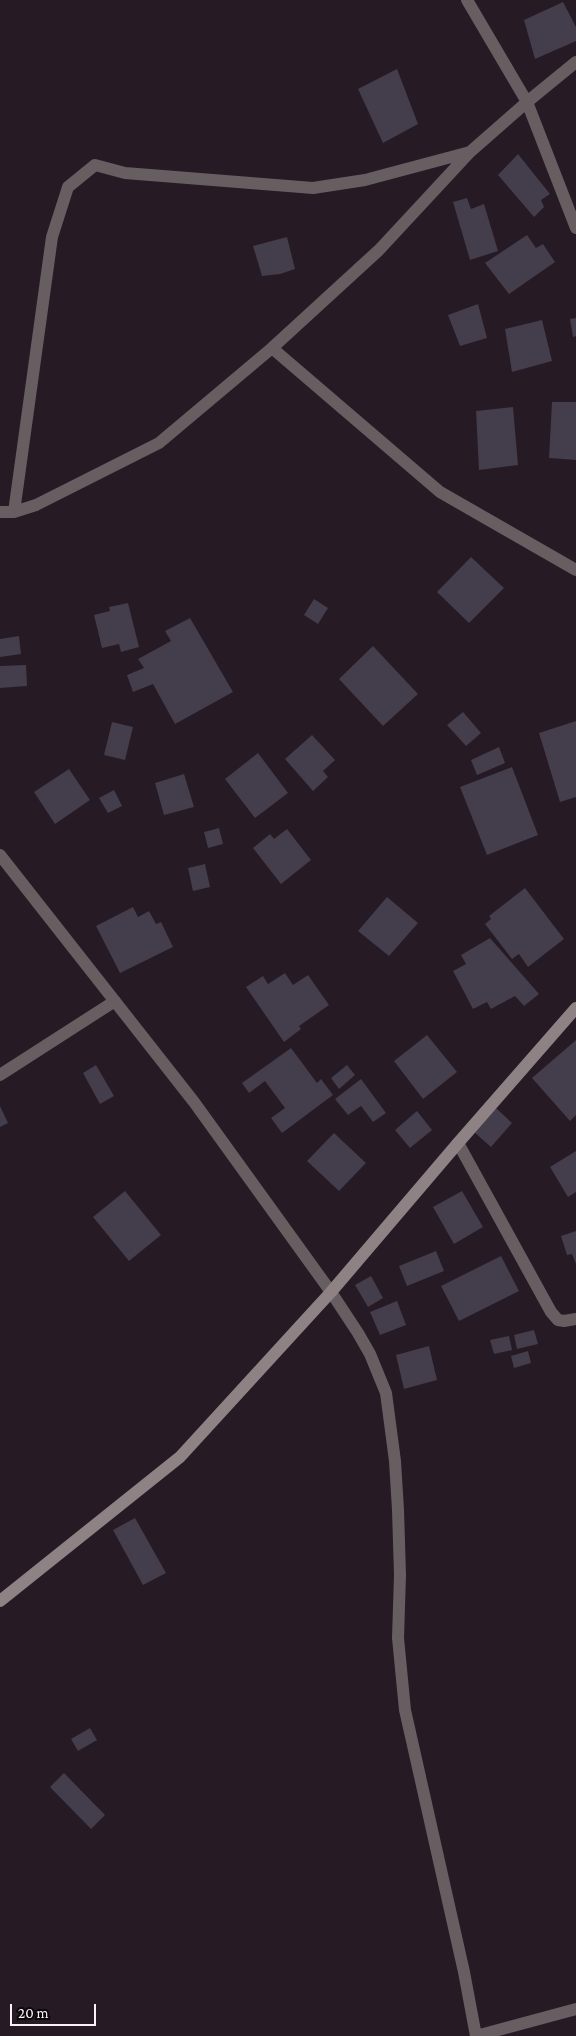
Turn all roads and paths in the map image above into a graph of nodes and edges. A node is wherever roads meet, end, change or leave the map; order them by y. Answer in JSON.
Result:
{"nodes":[{"id":1,"x":467,"y":0,"type":"edge"},
{"id":2,"x":576,"y":62,"type":"edge"},
{"id":3,"x":527,"y":102,"type":"junction"},
{"id":4,"x":470,"y":152,"type":"junction"},
{"id":5,"x":576,"y":228,"type":"edge"},
{"id":6,"x":272,"y":348,"type":"junction"},
{"id":7,"x":0,"y":512,"type":"edge"},
{"id":8,"x":14,"y":512,"type":"junction"},
{"id":9,"x":576,"y":570,"type":"edge"},
{"id":10,"x":0,"y":855,"type":"edge"},
{"id":11,"x":115,"y":1001,"type":"junction"},
{"id":12,"x":576,"y":1008,"type":"edge"},
{"id":13,"x":0,"y":1075,"type":"edge"},
{"id":14,"x":458,"y":1143,"type":"junction"},
{"id":15,"x":331,"y":1292,"type":"junction"},
{"id":16,"x":576,"y":1319,"type":"edge"},
{"id":17,"x":0,"y":1601,"type":"edge"},
{"id":18,"x":576,"y":2009,"type":"edge"},
{"id":19,"x":476,"y":2036,"type":"edge"}],
"edges":[{"from":1,"to":3,"type":"street"},
{"from":2,"to":3,"type":"street"},
{"from":3,"to":4,"type":"street"},
{"from":3,"to":5,"type":"street"},
{"from":4,"to":6,"type":"street"},
{"from":4,"to":8,"type":"street"},
{"from":6,"to":8,"type":"street"},
{"from":6,"to":9,"type":"street"},
{"from":7,"to":8,"type":"street"},
{"from":10,"to":11,"type":"street"},
{"from":11,"to":13,"type":"street"},
{"from":11,"to":15,"type":"street"},
{"from":12,"to":14,"type":"street"},
{"from":14,"to":15,"type":"street"},
{"from":14,"to":16,"type":"street"},
{"from":15,"to":17,"type":"street"},
{"from":15,"to":19,"type":"street"},
{"from":18,"to":19,"type":"street"}]}
